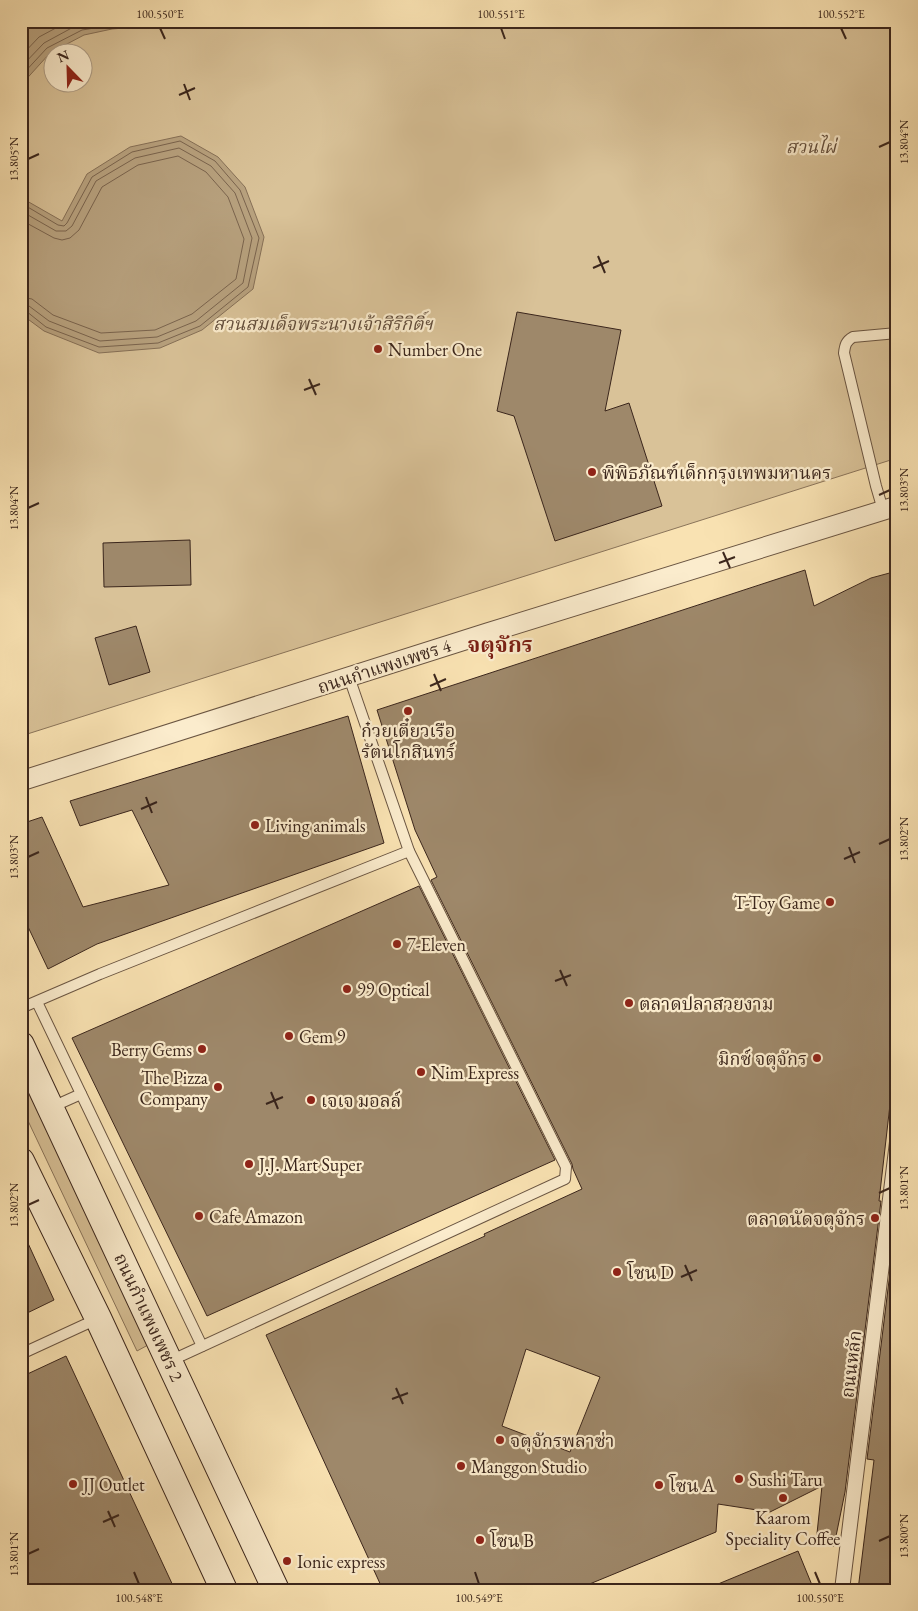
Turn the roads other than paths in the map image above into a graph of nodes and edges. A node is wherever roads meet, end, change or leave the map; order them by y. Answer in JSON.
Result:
{"nodes":[{"id":1,"x":897,"y":333,"type":"edge"},
{"id":2,"x":890,"y":508,"type":"edge"},
{"id":3,"x":349,"y":677,"type":"junction"},
{"id":4,"x":72,"y":765,"type":"junction"},
{"id":5,"x":21,"y":781,"type":"edge"},
{"id":6,"x":21,"y":788,"type":"edge"},
{"id":7,"x":408,"y":851,"type":"junction"},
{"id":8,"x":37,"y":1002,"type":"junction"},
{"id":9,"x":21,"y":1008,"type":"edge"},
{"id":10,"x":21,"y":1045,"type":"edge"},
{"id":11,"x":81,"y":1094,"type":"junction"},
{"id":12,"x":51,"y":1108,"type":"junction"},
{"id":13,"x":897,"y":1142,"type":"edge"},
{"id":14,"x":21,"y":1162,"type":"edge"},
{"id":15,"x":98,"y":1318,"type":"junction"},
{"id":16,"x":202,"y":1346,"type":"junction"},
{"id":17,"x":21,"y":1354,"type":"edge"},
{"id":18,"x":170,"y":1362,"type":"junction"},
{"id":19,"x":224,"y":1590,"type":"edge"},
{"id":20,"x":276,"y":1590,"type":"edge"},
{"id":21,"x":842,"y":1590,"type":"edge"}],
"edges":[{"from":1,"to":2,"type":"lane"},
{"from":2,"to":3,"type":"street","name":"ถนนกำแพงเพชร 4"},
{"from":3,"to":4,"type":"street","name":"ถนนกำแพงเพชร 4"},
{"from":3,"to":7,"type":"lane"},
{"from":4,"to":5,"type":"street","name":"ถนนกำแพงเพชร 4"},
{"from":4,"to":6,"type":"street","name":"ถนนกำแพงเพชร 4"},
{"from":7,"to":8,"type":"lane"},
{"from":7,"to":16,"type":"lane"},
{"from":8,"to":9,"type":"lane"},
{"from":8,"to":11,"type":"lane"},
{"from":10,"to":12,"type":"main road","name":"ถนนกำแพงเพชร 2"},
{"from":11,"to":12,"type":"lane"},
{"from":11,"to":16,"type":"lane"},
{"from":12,"to":18,"type":"main road","name":"ถนนกำแพงเพชร 2"},
{"from":13,"to":21,"type":"street","name":"ถนนหลัก"},
{"from":14,"to":15,"type":"main road"},
{"from":15,"to":17,"type":"lane"},
{"from":15,"to":19,"type":"main road"},
{"from":16,"to":18,"type":"lane"},
{"from":18,"to":20,"type":"main road","name":"ถนนกำแพงเพชร 2"}]}
